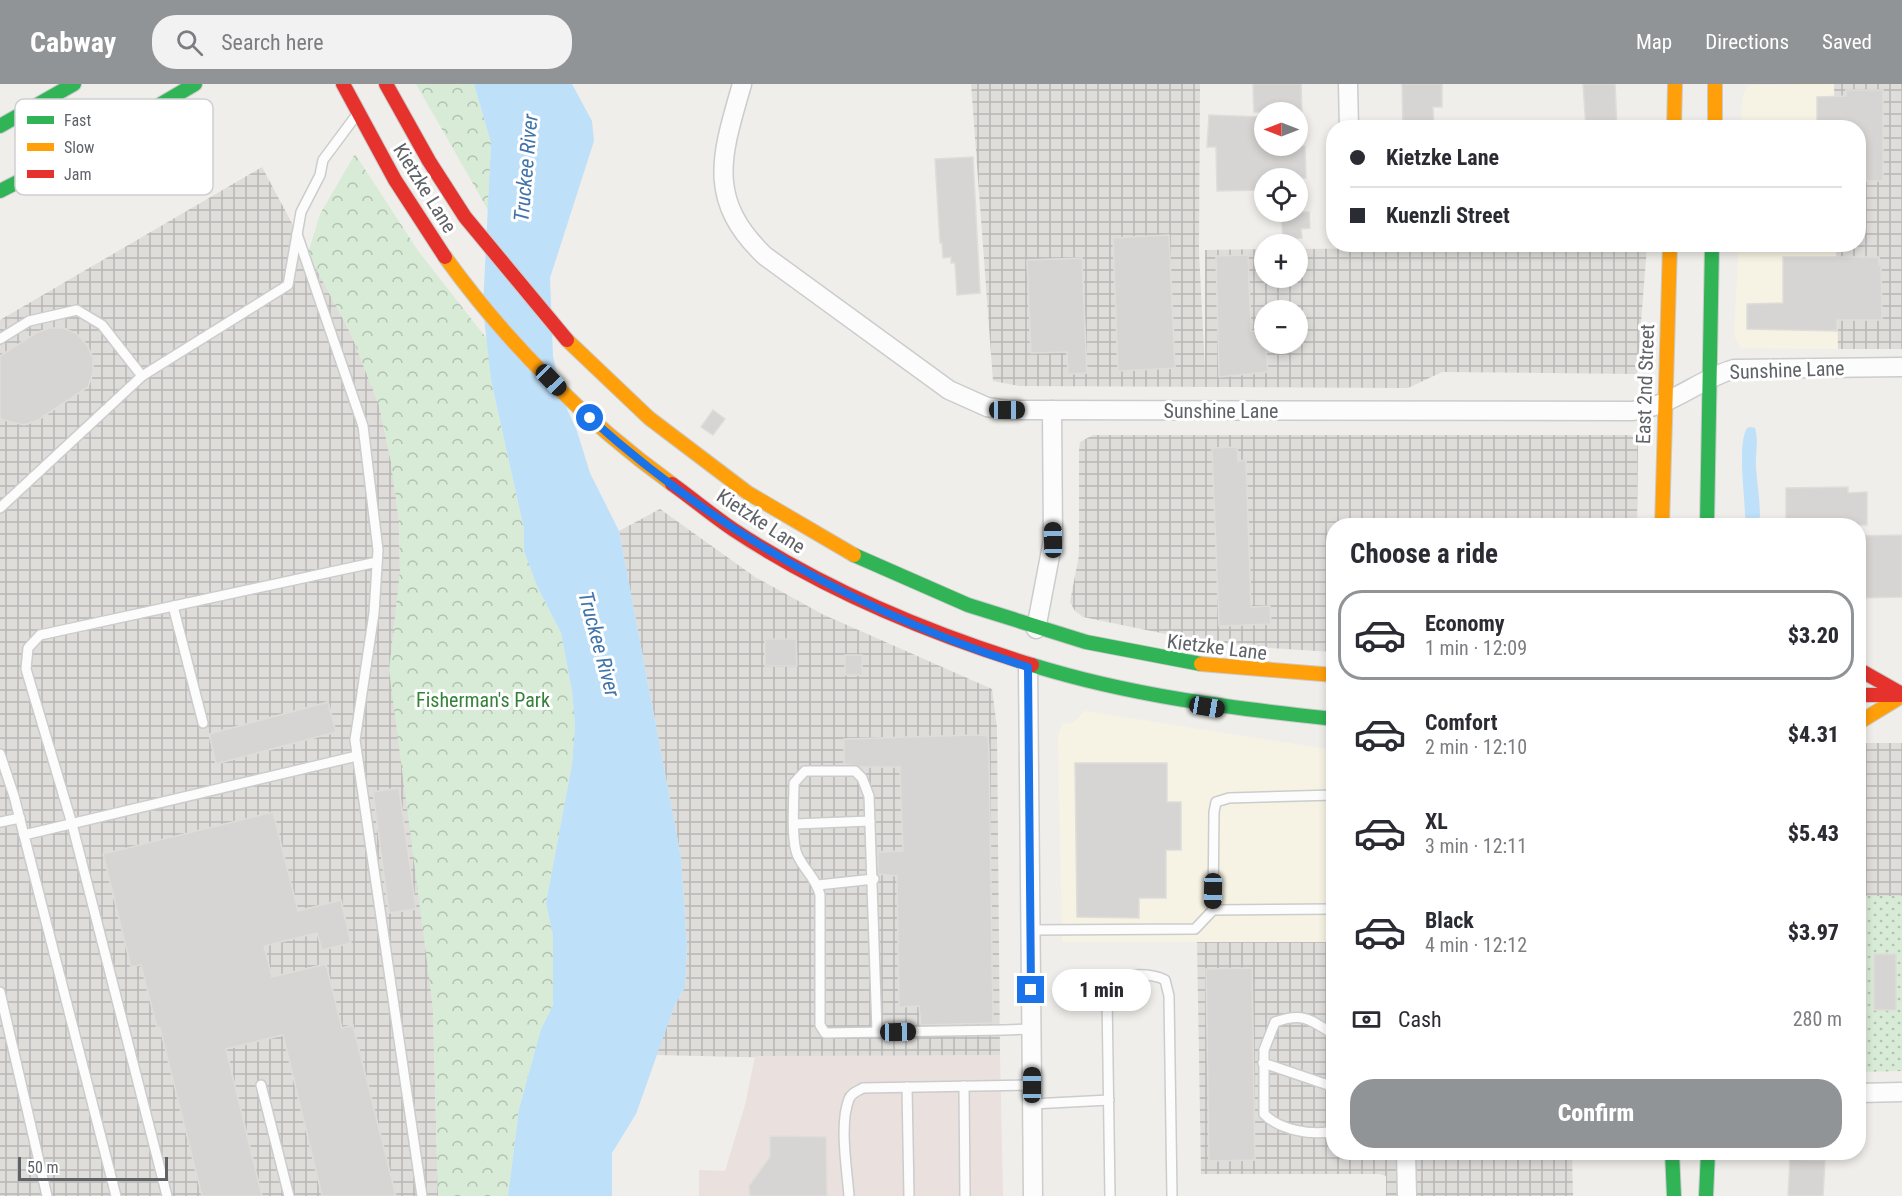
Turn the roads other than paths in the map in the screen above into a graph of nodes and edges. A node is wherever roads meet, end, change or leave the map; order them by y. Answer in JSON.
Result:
{"nodes":[{"id":1,"x":74,"y":84,"type":"edge"},
{"id":2,"x":195,"y":84,"type":"edge"},
{"id":3,"x":344,"y":84,"type":"edge"},
{"id":4,"x":386,"y":84,"type":"edge"},
{"id":5,"x":742,"y":84,"type":"edge"},
{"id":6,"x":1348,"y":84,"type":"edge"},
{"id":7,"x":1675,"y":84,"type":"edge"},
{"id":8,"x":1715,"y":84,"type":"edge"},
{"id":9,"x":48,"y":99,"type":"edge"},
{"id":10,"x":169,"y":99,"type":"edge"},
{"id":11,"x":358,"y":112,"type":"junction"},
{"id":12,"x":15,"y":117,"type":"edge"},
{"id":13,"x":1348,"y":120,"type":"edge"},
{"id":14,"x":1674,"y":120,"type":"edge"},
{"id":15,"x":1715,"y":120,"type":"edge"},
{"id":16,"x":0,"y":126,"type":"edge"},
{"id":17,"x":15,"y":184,"type":"edge"},
{"id":18,"x":15,"y":189,"type":"edge"},
{"id":19,"x":0,"y":191,"type":"edge"},
{"id":20,"x":0,"y":198,"type":"edge"},
{"id":21,"x":297,"y":234,"type":"junction"},
{"id":22,"x":1670,"y":252,"type":"edge"},
{"id":23,"x":1712,"y":252,"type":"edge"},
{"id":24,"x":0,"y":339,"type":"edge"},
{"id":25,"x":1695,"y":361,"type":"dead end"},
{"id":26,"x":1902,"y":367,"type":"edge"},
{"id":27,"x":142,"y":376,"type":"junction"},
{"id":28,"x":1708,"y":379,"type":"junction"},
{"id":29,"x":1664,"y":404,"type":"junction"},
{"id":30,"x":1052,"y":410,"type":"junction"},
{"id":31,"x":0,"y":508,"type":"edge"},
{"id":32,"x":1662,"y":518,"type":"edge"},
{"id":33,"x":1707,"y":518,"type":"edge"},
{"id":34,"x":377,"y":562,"type":"junction"},
{"id":35,"x":173,"y":606,"type":"junction"},
{"id":36,"x":918,"y":628,"type":"junction"},
{"id":37,"x":1031,"y":632,"type":"junction"},
{"id":38,"x":1006,"y":640,"type":"dead end"},
{"id":39,"x":1126,"y":653,"type":"junction"},
{"id":40,"x":1059,"y":658,"type":"dead end"},
{"id":41,"x":1109,"y":663,"type":"dead end"},
{"id":42,"x":1028,"y":667,"type":"junction"},
{"id":43,"x":1866,"y":674,"type":"edge"},
{"id":44,"x":1326,"y":675,"type":"edge"},
{"id":45,"x":1866,"y":695,"type":"edge"},
{"id":46,"x":1902,"y":695,"type":"edge"},
{"id":47,"x":1326,"y":718,"type":"edge"},
{"id":48,"x":1866,"y":718,"type":"edge"},
{"id":49,"x":203,"y":723,"type":"dead end"},
{"id":50,"x":0,"y":754,"type":"edge"},
{"id":51,"x":357,"y":756,"type":"junction"},
{"id":52,"x":1326,"y":795,"type":"edge"},
{"id":53,"x":20,"y":818,"type":"junction"},
{"id":54,"x":870,"y":821,"type":"junction"},
{"id":55,"x":0,"y":822,"type":"edge"},
{"id":56,"x":72,"y":824,"type":"junction"},
{"id":57,"x":795,"y":824,"type":"junction"},
{"id":58,"x":24,"y":835,"type":"junction"},
{"id":59,"x":874,"y":879,"type":"junction"},
{"id":60,"x":818,"y":885,"type":"junction"},
{"id":61,"x":1326,"y":909,"type":"edge"},
{"id":62,"x":1213,"y":910,"type":"junction"},
{"id":63,"x":1030,"y":930,"type":"junction"},
{"id":64,"x":0,"y":992,"type":"edge"},
{"id":65,"x":1031,"y":1029,"type":"junction"},
{"id":66,"x":1326,"y":1030,"type":"edge"},
{"id":67,"x":877,"y":1032,"type":"junction"},
{"id":68,"x":1263,"y":1063,"type":"junction"},
{"id":69,"x":1326,"y":1084,"type":"edge"},
{"id":70,"x":261,"y":1085,"type":"dead end"},
{"id":71,"x":1032,"y":1085,"type":"junction"},
{"id":72,"x":964,"y":1086,"type":"junction"},
{"id":73,"x":907,"y":1087,"type":"junction"},
{"id":74,"x":1902,"y":1092,"type":"edge"},
{"id":75,"x":1866,"y":1093,"type":"edge"},
{"id":76,"x":1109,"y":1100,"type":"junction"},
{"id":77,"x":1032,"y":1104,"type":"junction"},
{"id":78,"x":1326,"y":1133,"type":"edge"},
{"id":79,"x":1406,"y":1160,"type":"edge"},
{"id":80,"x":1672,"y":1160,"type":"edge"},
{"id":81,"x":1707,"y":1160,"type":"edge"},
{"id":82,"x":47,"y":1196,"type":"edge"},
{"id":83,"x":116,"y":1196,"type":"edge"},
{"id":84,"x":167,"y":1196,"type":"edge"},
{"id":85,"x":289,"y":1196,"type":"edge"},
{"id":86,"x":422,"y":1196,"type":"edge"},
{"id":87,"x":849,"y":1196,"type":"edge"},
{"id":88,"x":909,"y":1196,"type":"edge"},
{"id":89,"x":965,"y":1196,"type":"edge"},
{"id":90,"x":1034,"y":1196,"type":"edge"},
{"id":91,"x":1110,"y":1196,"type":"edge"},
{"id":92,"x":1172,"y":1196,"type":"edge"},
{"id":93,"x":1407,"y":1196,"type":"edge"},
{"id":94,"x":1674,"y":1196,"type":"edge"},
{"id":95,"x":1706,"y":1196,"type":"edge"}],
"edges":[{"from":1,"to":9,"type":"main road"},
{"from":2,"to":10,"type":"main road"},
{"from":3,"to":11,"type":"main road","name":"Kietzke Lane"},
{"from":4,"to":37,"type":"main road","name":"Kietzke Lane"},
{"from":5,"to":30,"type":"street","name":"Sunshine Lane"},
{"from":6,"to":13,"type":"street"},
{"from":7,"to":14,"type":"main road"},
{"from":8,"to":15,"type":"main road"},
{"from":11,"to":21,"type":"lane"},
{"from":11,"to":36,"type":"main road","name":"Kietzke Lane"},
{"from":12,"to":16,"type":"main road"},
{"from":17,"to":19,"type":"main road"},
{"from":18,"to":20,"type":"main road"},
{"from":21,"to":27,"type":"lane"},
{"from":21,"to":34,"type":"lane"},
{"from":22,"to":29,"type":"main road","name":"East 2nd Street"},
{"from":23,"to":28,"type":"main road"},
{"from":24,"to":27,"type":"lane"},
{"from":25,"to":28,"type":"main road"},
{"from":26,"to":28,"type":"street","name":"Sunshine Lane"},
{"from":27,"to":31,"type":"lane"},
{"from":28,"to":29,"type":"street","name":"Sunshine Lane"},
{"from":28,"to":33,"type":"main road"},
{"from":29,"to":30,"type":"street","name":"Sunshine Lane"},
{"from":29,"to":32,"type":"main road","name":"East 2nd Street"},
{"from":30,"to":37,"type":"street"},
{"from":34,"to":35,"type":"lane"},
{"from":34,"to":51,"type":"lane"},
{"from":35,"to":49,"type":"lane"},
{"from":35,"to":56,"type":"lane"},
{"from":36,"to":38,"type":"main road"},
{"from":36,"to":42,"type":"main road","name":"Kietzke Lane"},
{"from":37,"to":39,"type":"main road","name":"Kietzke Lane"},
{"from":39,"to":41,"type":"main road"},
{"from":39,"to":44,"type":"main road","name":"Kietzke Lane"},
{"from":40,"to":42,"type":"main road"},
{"from":42,"to":47,"type":"main road","name":"Kietzke Lane"},
{"from":42,"to":63,"type":"street"},
{"from":43,"to":46,"type":"main road"},
{"from":45,"to":46,"type":"main road"},
{"from":46,"to":48,"type":"main road"},
{"from":50,"to":53,"type":"lane"},
{"from":51,"to":56,"type":"lane"},
{"from":51,"to":86,"type":"lane"},
{"from":52,"to":62,"type":"lane"},
{"from":53,"to":55,"type":"lane"},
{"from":53,"to":58,"type":"lane"},
{"from":54,"to":57,"type":"lane"},
{"from":54,"to":57,"type":"lane"},
{"from":54,"to":59,"type":"lane"},
{"from":56,"to":58,"type":"lane"},
{"from":56,"to":84,"type":"lane"},
{"from":57,"to":60,"type":"lane"},
{"from":58,"to":83,"type":"lane"},
{"from":59,"to":60,"type":"lane"},
{"from":59,"to":67,"type":"lane"},
{"from":60,"to":67,"type":"lane"},
{"from":61,"to":62,"type":"lane"},
{"from":62,"to":63,"type":"lane"},
{"from":63,"to":65,"type":"street"},
{"from":64,"to":82,"type":"lane"},
{"from":65,"to":67,"type":"lane"},
{"from":65,"to":71,"type":"street"},
{"from":66,"to":68,"type":"lane"},
{"from":68,"to":69,"type":"lane"},
{"from":68,"to":78,"type":"lane"},
{"from":70,"to":85,"type":"lane"},
{"from":71,"to":72,"type":"lane"},
{"from":71,"to":77,"type":"street"},
{"from":72,"to":73,"type":"lane"},
{"from":72,"to":89,"type":"lane"},
{"from":73,"to":87,"type":"lane"},
{"from":73,"to":88,"type":"lane"},
{"from":74,"to":75,"type":"street"},
{"from":76,"to":77,"type":"lane"},
{"from":76,"to":91,"type":"lane"},
{"from":76,"to":92,"type":"lane"},
{"from":77,"to":90,"type":"street"},
{"from":79,"to":93,"type":"street"},
{"from":80,"to":94,"type":"main road"},
{"from":81,"to":95,"type":"main road"}]}
